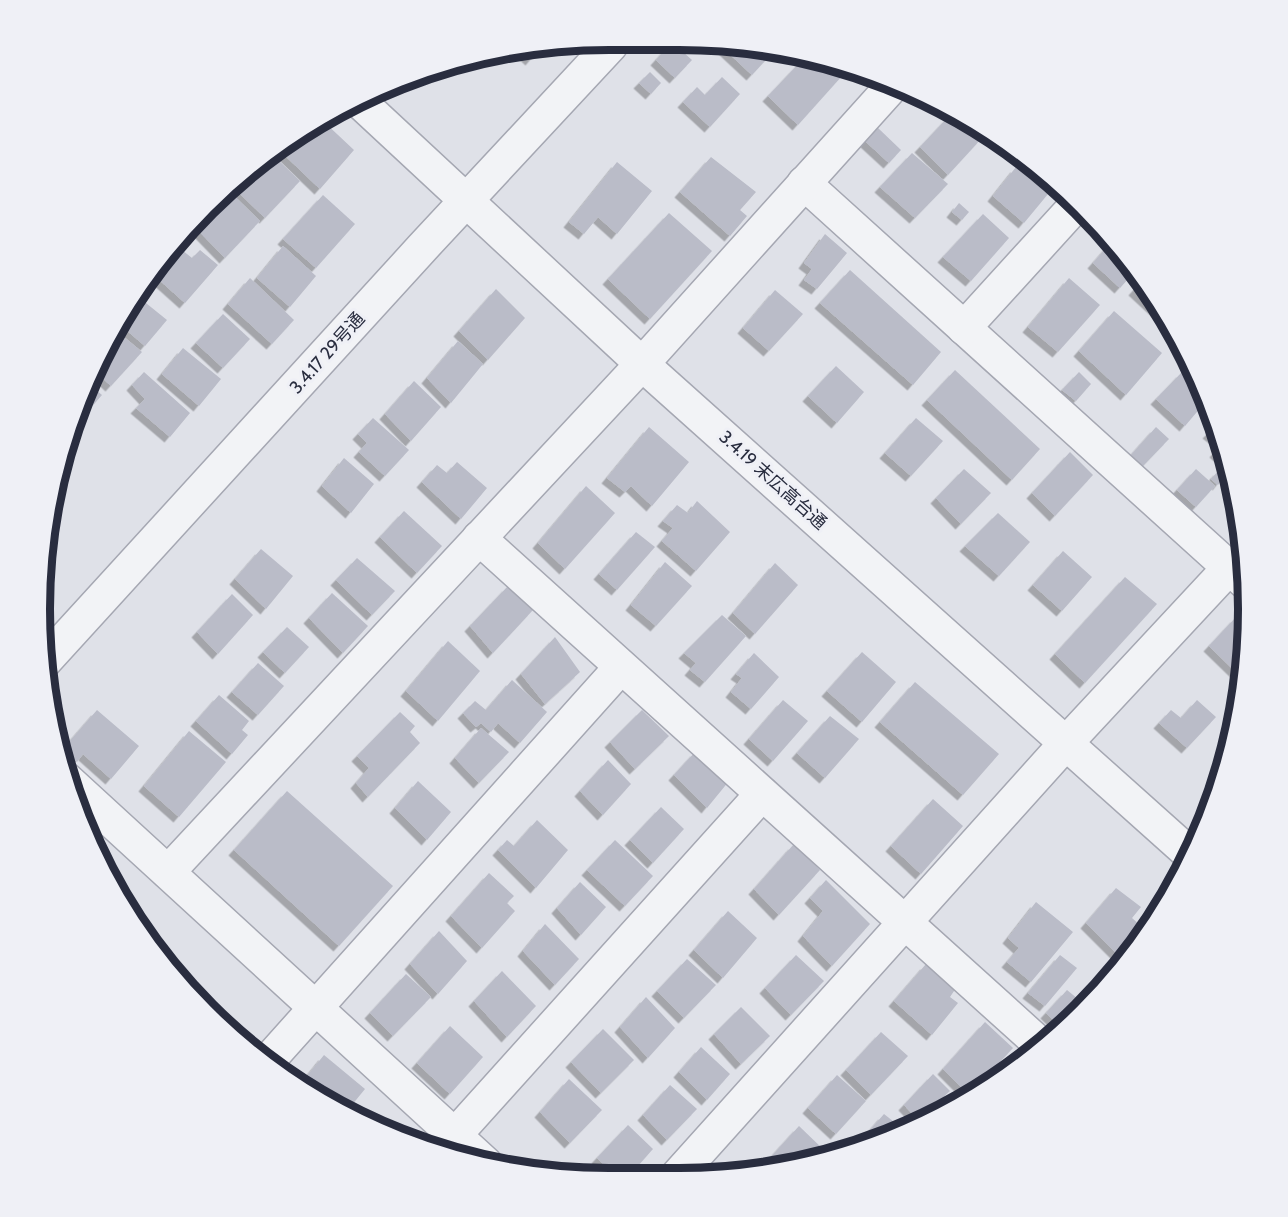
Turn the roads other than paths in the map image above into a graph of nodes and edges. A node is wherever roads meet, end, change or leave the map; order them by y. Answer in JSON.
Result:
{"nodes":[{"id":1,"x":606,"y":50,"type":"edge"},
{"id":2,"x":888,"y":90,"type":"edge"},
{"id":3,"x":364,"y":106,"type":"edge"},
{"id":4,"x":804,"y":183,"type":"junction"},
{"id":5,"x":467,"y":200,"type":"junction"},
{"id":6,"x":1072,"y":210,"type":"edge"},
{"id":7,"x":964,"y":328,"type":"junction"},
{"id":8,"x":642,"y":364,"type":"junction"},
{"id":9,"x":479,"y":538,"type":"junction"},
{"id":10,"x":1237,"y":574,"type":"edge"},
{"id":11,"x":1237,"y":576,"type":"edge"},
{"id":12,"x":52,"y":654,"type":"edge"},
{"id":13,"x":621,"y":667,"type":"junction"},
{"id":14,"x":1066,"y":743,"type":"junction"},
{"id":15,"x":81,"y":792,"type":"edge"},
{"id":16,"x":762,"y":794,"type":"junction"},
{"id":17,"x":1184,"y":849,"type":"edge"},
{"id":18,"x":168,"y":872,"type":"junction"},
{"id":19,"x":905,"y":922,"type":"junction"},
{"id":20,"x":316,"y":1008,"type":"junction"},
{"id":21,"x":1035,"y":1040,"type":"edge"},
{"id":22,"x":273,"y":1055,"type":"edge"},
{"id":23,"x":455,"y":1135,"type":"junction"},
{"id":24,"x":471,"y":1150,"type":"edge"},
{"id":25,"x":684,"y":1168,"type":"edge"}],
"edges":[{"from":1,"to":5,"type":"street","name":"3.4.17 29号通"},
{"from":2,"to":4,"type":"street"},
{"from":3,"to":5,"type":"street","name":"3.4.19 末広高台通"},
{"from":4,"to":7,"type":"street"},
{"from":4,"to":8,"type":"street"},
{"from":5,"to":8,"type":"street","name":"3.4.19 末広高台通"},
{"from":5,"to":12,"type":"street","name":"3.4.17 29号通"},
{"from":6,"to":7,"type":"street"},
{"from":7,"to":10,"type":"street"},
{"from":8,"to":9,"type":"street"},
{"from":8,"to":14,"type":"street","name":"3.4.19 末広高台通"},
{"from":9,"to":13,"type":"street"},
{"from":9,"to":18,"type":"street"},
{"from":11,"to":14,"type":"street"},
{"from":13,"to":16,"type":"street"},
{"from":13,"to":20,"type":"street"},
{"from":14,"to":17,"type":"street","name":"3.4.19 末広高台通"},
{"from":14,"to":19,"type":"street"},
{"from":15,"to":18,"type":"street"},
{"from":16,"to":19,"type":"street"},
{"from":16,"to":23,"type":"street"},
{"from":18,"to":20,"type":"street"},
{"from":19,"to":21,"type":"street"},
{"from":19,"to":25,"type":"street"},
{"from":20,"to":22,"type":"street"},
{"from":20,"to":23,"type":"street"},
{"from":23,"to":24,"type":"street"}]}
